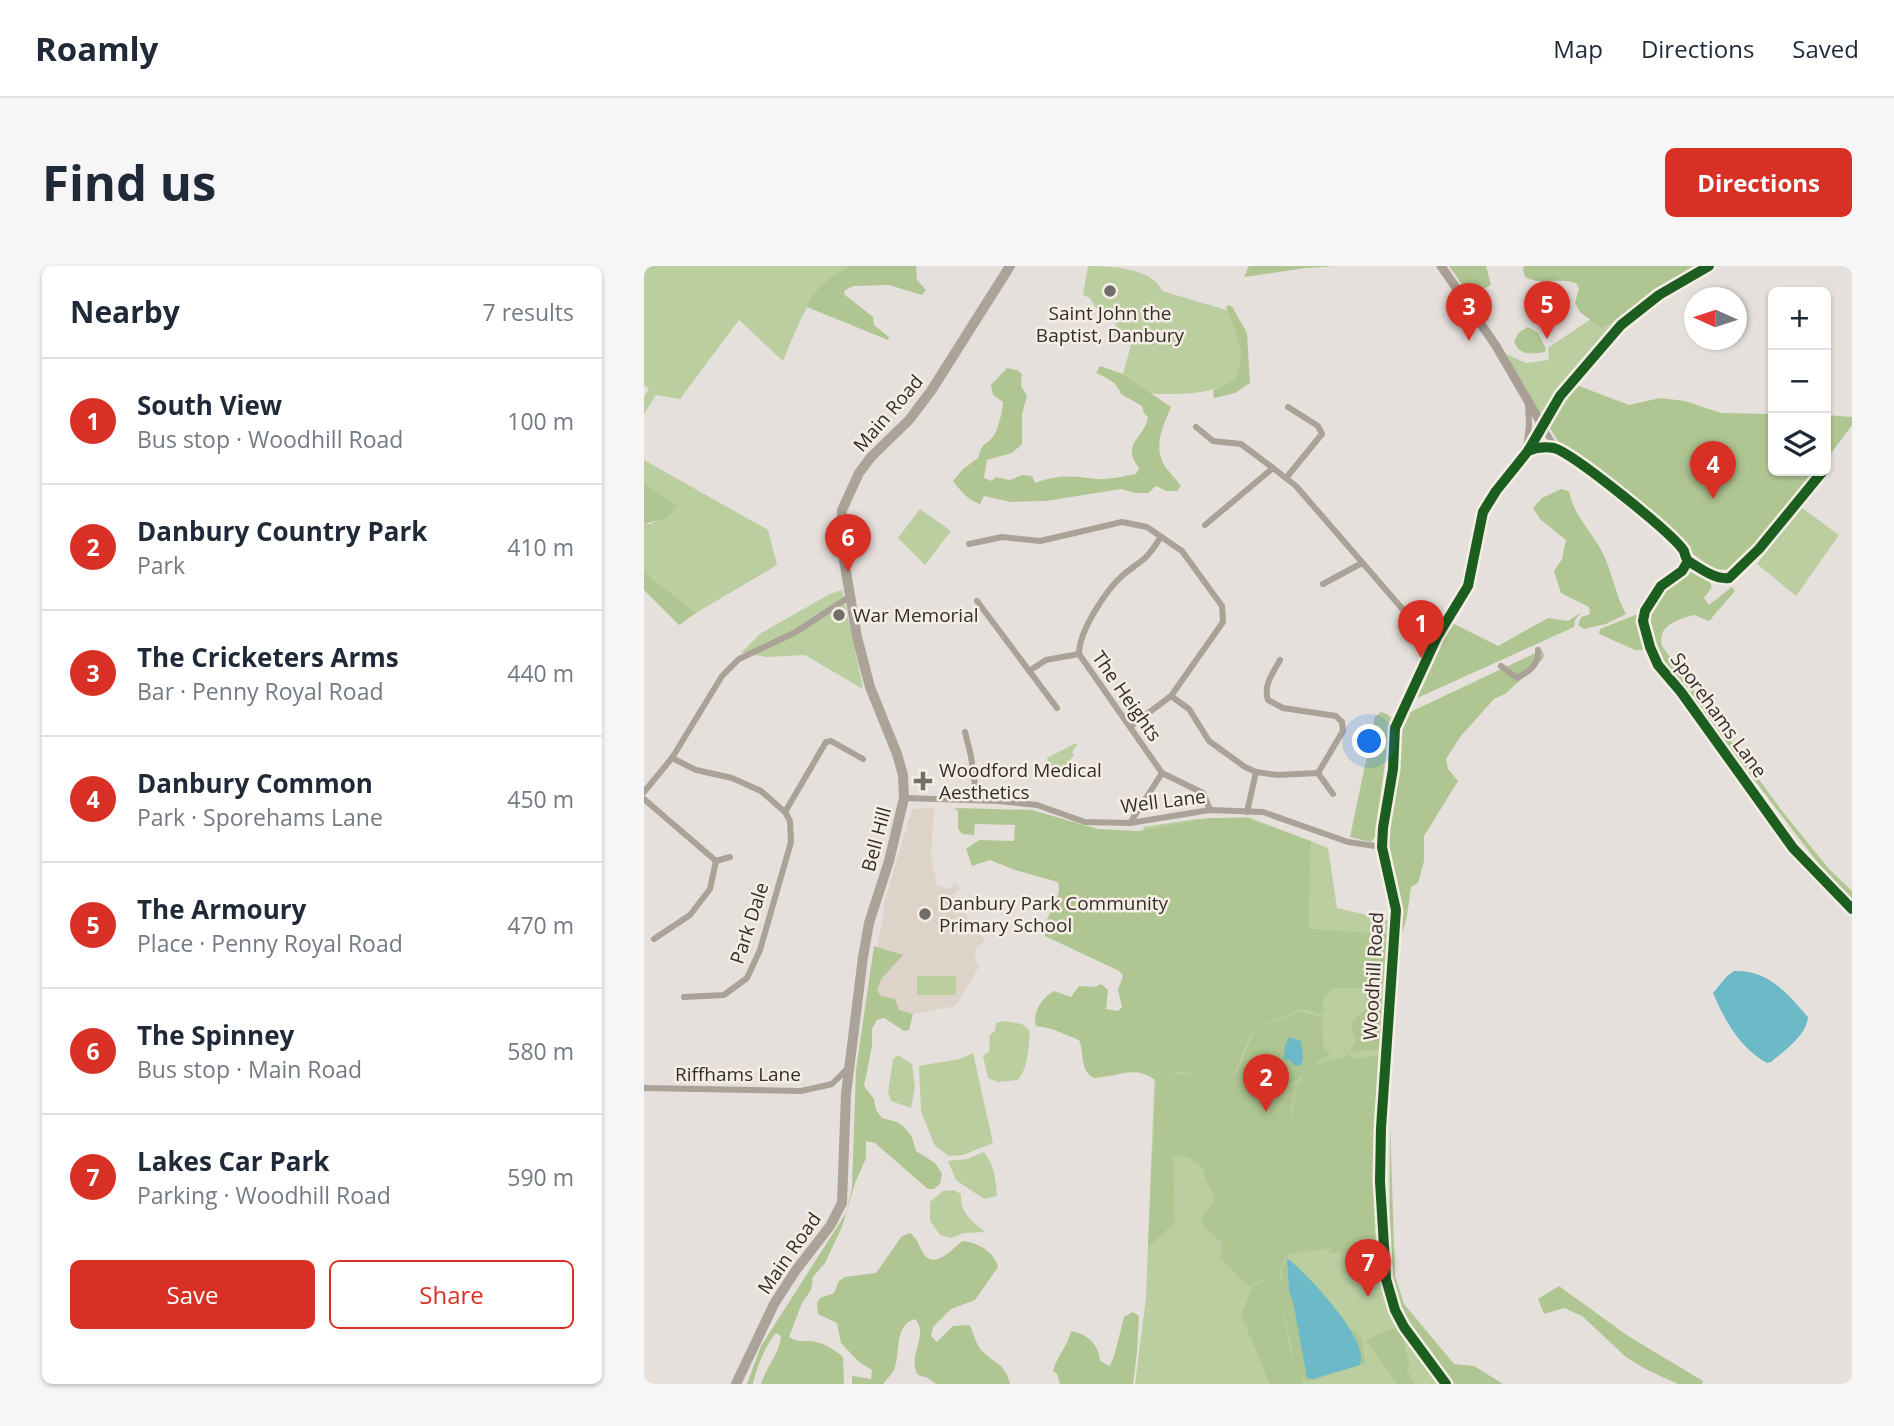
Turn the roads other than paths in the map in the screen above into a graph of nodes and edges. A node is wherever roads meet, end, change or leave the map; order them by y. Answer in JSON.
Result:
{"nodes":[{"id":1,"x":1010,"y":266,"type":"edge"},
{"id":2,"x":1441,"y":266,"type":"edge"},
{"id":3,"x":1709,"y":266,"type":"edge"},
{"id":4,"x":1527,"y":399,"type":"junction"},
{"id":5,"x":1289,"y":407,"type":"dead end"},
{"id":6,"x":1542,"y":425,"type":"junction"},
{"id":7,"x":1196,"y":428,"type":"dead end"},
{"id":8,"x":1556,"y":449,"type":"junction"},
{"id":9,"x":1526,"y":453,"type":"junction"},
{"id":10,"x":1273,"y":468,"type":"junction"},
{"id":11,"x":1286,"y":478,"type":"junction"},
{"id":12,"x":1205,"y":525,"type":"dead end"},
{"id":13,"x":1161,"y":537,"type":"junction"},
{"id":14,"x":969,"y":544,"type":"dead end"},
{"id":15,"x":1362,"y":563,"type":"junction"},
{"id":16,"x":1323,"y":584,"type":"dead end"},
{"id":17,"x":849,"y":597,"type":"junction"},
{"id":18,"x":977,"y":601,"type":"dead end"},
{"id":19,"x":1437,"y":637,"type":"junction"},
{"id":20,"x":1538,"y":650,"type":"dead end"},
{"id":21,"x":1079,"y":654,"type":"junction"},
{"id":22,"x":1280,"y":660,"type":"dead end"},
{"id":23,"x":1501,"y":666,"type":"dead end"},
{"id":24,"x":1029,"y":671,"type":"junction"},
{"id":25,"x":1171,"y":696,"type":"junction"},
{"id":26,"x":1057,"y":708,"type":"dead end"},
{"id":27,"x":1130,"y":726,"type":"junction"},
{"id":28,"x":965,"y":732,"type":"dead end"},
{"id":29,"x":672,"y":758,"type":"junction"},
{"id":30,"x":863,"y":759,"type":"dead end"},
{"id":31,"x":1256,"y":772,"type":"junction"},
{"id":32,"x":1162,"y":773,"type":"junction"},
{"id":33,"x":1318,"y":773,"type":"junction"},
{"id":34,"x":644,"y":792,"type":"edge"},
{"id":35,"x":1333,"y":794,"type":"dead end"},
{"id":36,"x":904,"y":798,"type":"junction"},
{"id":37,"x":644,"y":799,"type":"edge"},
{"id":38,"x":977,"y":800,"type":"junction"},
{"id":39,"x":1210,"y":810,"type":"junction"},
{"id":40,"x":785,"y":812,"type":"junction"},
{"id":41,"x":1247,"y":812,"type":"junction"},
{"id":42,"x":1130,"y":823,"type":"junction"},
{"id":43,"x":1382,"y":847,"type":"junction"},
{"id":44,"x":730,"y":857,"type":"dead end"},
{"id":45,"x":716,"y":861,"type":"junction"},
{"id":46,"x":1852,"y":909,"type":"edge"},
{"id":47,"x":654,"y":939,"type":"dead end"},
{"id":48,"x":684,"y":997,"type":"dead end"},
{"id":49,"x":849,"y":1066,"type":"junction"},
{"id":50,"x":832,"y":1084,"type":"junction"},
{"id":51,"x":644,"y":1088,"type":"edge"},
{"id":52,"x":846,"y":1094,"type":"junction"},
{"id":53,"x":736,"y":1384,"type":"edge"},
{"id":54,"x":1446,"y":1384,"type":"edge"}],
"edges":[{"from":1,"to":17,"type":"main road","name":"Main Road"},
{"from":2,"to":4,"type":"street"},
{"from":3,"to":6,"type":"street","name":"Woodhill Road"},
{"from":4,"to":6,"type":"street"},
{"from":4,"to":9,"type":"street"},
{"from":5,"to":11,"type":"street"},
{"from":6,"to":8,"type":"street","name":"Sporehams Lane"},
{"from":6,"to":9,"type":"street","name":"Woodhill Road"},
{"from":7,"to":10,"type":"street"},
{"from":8,"to":9,"type":"street"},
{"from":8,"to":46,"type":"street","name":"Sporehams Lane"},
{"from":9,"to":19,"type":"street","name":"Woodhill Road"},
{"from":10,"to":11,"type":"street"},
{"from":10,"to":12,"type":"street"},
{"from":11,"to":15,"type":"street"},
{"from":13,"to":14,"type":"street"},
{"from":13,"to":21,"type":"street","name":"The Heights"},
{"from":13,"to":25,"type":"street"},
{"from":15,"to":16,"type":"street"},
{"from":15,"to":19,"type":"street"},
{"from":17,"to":29,"type":"street"},
{"from":17,"to":36,"type":"main road","name":"Bell Hill"},
{"from":18,"to":24,"type":"street"},
{"from":19,"to":43,"type":"street","name":"Woodhill Road"},
{"from":20,"to":23,"type":"street"},
{"from":21,"to":24,"type":"street"},
{"from":21,"to":27,"type":"street","name":"The Heights"},
{"from":22,"to":33,"type":"street"},
{"from":24,"to":26,"type":"street"},
{"from":25,"to":27,"type":"street"},
{"from":25,"to":31,"type":"street"},
{"from":27,"to":32,"type":"street","name":"The Heights"},
{"from":28,"to":38,"type":"street"},
{"from":29,"to":34,"type":"street"},
{"from":29,"to":40,"type":"street"},
{"from":30,"to":40,"type":"street"},
{"from":31,"to":33,"type":"street"},
{"from":31,"to":41,"type":"street"},
{"from":32,"to":39,"type":"street","name":"The Heights"},
{"from":32,"to":42,"type":"street"},
{"from":33,"to":35,"type":"street"},
{"from":36,"to":38,"type":"street","name":"Well Lane"},
{"from":36,"to":49,"type":"main road","name":"Bell Hill"},
{"from":37,"to":45,"type":"street"},
{"from":38,"to":42,"type":"street","name":"Well Lane"},
{"from":39,"to":41,"type":"street","name":"Well Lane"},
{"from":39,"to":42,"type":"street","name":"Well Lane"},
{"from":40,"to":48,"type":"street","name":"Park Dale"},
{"from":41,"to":43,"type":"street","name":"Well Lane"},
{"from":43,"to":54,"type":"street","name":"Woodhill Road"},
{"from":44,"to":45,"type":"street"},
{"from":45,"to":47,"type":"street"},
{"from":49,"to":50,"type":"street"},
{"from":49,"to":52,"type":"main road","name":"Bell Hill"},
{"from":50,"to":51,"type":"street","name":"Riffhams Lane"},
{"from":50,"to":52,"type":"street"},
{"from":52,"to":53,"type":"main road","name":"Main Road"}]}
